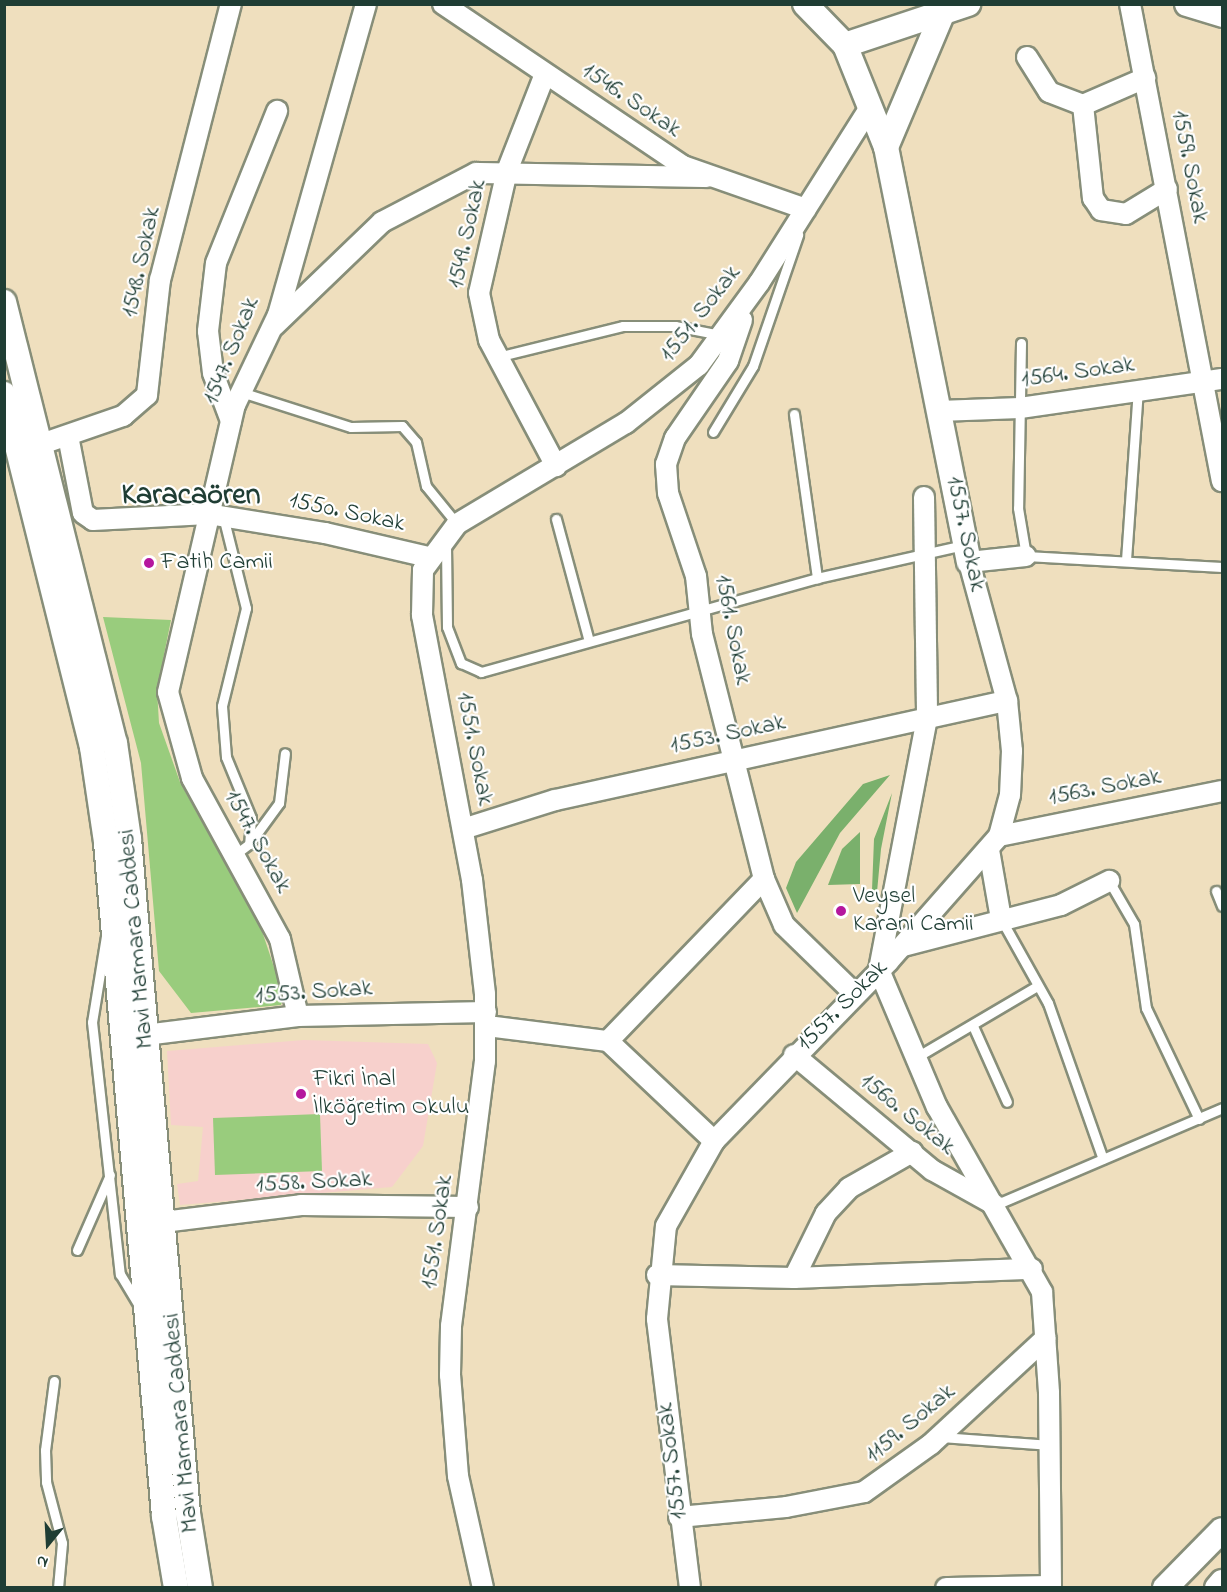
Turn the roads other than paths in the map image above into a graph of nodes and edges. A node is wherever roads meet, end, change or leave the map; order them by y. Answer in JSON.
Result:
{"nodes":[{"id":1,"x":231,"y":4,"type":"edge"},
{"id":2,"x":366,"y":4,"type":"edge"},
{"id":3,"x":443,"y":4,"type":"edge"},
{"id":4,"x":805,"y":4,"type":"edge"},
{"id":5,"x":968,"y":4,"type":"edge"},
{"id":6,"x":1130,"y":4,"type":"edge"},
{"id":7,"x":1187,"y":4,"type":"edge"},
{"id":8,"x":943,"y":8,"type":"edge"},
{"id":9,"x":1222,"y":15,"type":"edge"},
{"id":10,"x":844,"y":45,"type":"junction"},
{"id":11,"x":1027,"y":57,"type":"dead end"},
{"id":12,"x":545,"y":74,"type":"junction"},
{"id":13,"x":1145,"y":78,"type":"junction"},
{"id":14,"x":1083,"y":105,"type":"junction"},
{"id":15,"x":869,"y":109,"type":"junction"},
{"id":16,"x":277,"y":111,"type":"dead end"},
{"id":17,"x":886,"y":147,"type":"junction"},
{"id":18,"x":507,"y":171,"type":"junction"},
{"id":19,"x":707,"y":177,"type":"junction"},
{"id":20,"x":1167,"y":189,"type":"junction"},
{"id":21,"x":806,"y":209,"type":"junction"},
{"id":22,"x":748,"y":299,"type":"junction"},
{"id":23,"x":4,"y":302,"type":"edge"},
{"id":24,"x":274,"y":326,"type":"junction"},
{"id":25,"x":723,"y":335,"type":"junction"},
{"id":26,"x":1021,"y":343,"type":"dead end"},
{"id":27,"x":497,"y":357,"type":"junction"},
{"id":28,"x":1214,"y":380,"type":"edge"},
{"id":29,"x":1138,"y":390,"type":"junction"},
{"id":30,"x":241,"y":392,"type":"junction"},
{"id":31,"x":4,"y":394,"type":"edge"},
{"id":32,"x":1020,"y":408,"type":"junction"},
{"id":33,"x":939,"y":411,"type":"junction"},
{"id":34,"x":795,"y":414,"type":"dead end"},
{"id":35,"x":231,"y":421,"type":"junction"},
{"id":36,"x":713,"y":432,"type":"dead end"},
{"id":37,"x":68,"y":436,"type":"junction"},
{"id":38,"x":30,"y":448,"type":"junction"},
{"id":39,"x":556,"y":466,"type":"junction"},
{"id":40,"x":1222,"y":481,"type":"edge"},
{"id":41,"x":924,"y":496,"type":"dead end"},
{"id":42,"x":215,"y":515,"type":"junction"},
{"id":43,"x":556,"y":519,"type":"dead end"},
{"id":44,"x":452,"y":528,"type":"junction"},
{"id":45,"x":968,"y":553,"type":"junction"},
{"id":46,"x":1026,"y":556,"type":"junction"},
{"id":47,"x":428,"y":557,"type":"junction"},
{"id":48,"x":921,"y":557,"type":"junction"},
{"id":49,"x":1126,"y":560,"type":"junction"},
{"id":50,"x":1222,"y":567,"type":"edge"},
{"id":51,"x":817,"y":578,"type":"junction"},
{"id":52,"x":700,"y":613,"type":"junction"},
{"id":53,"x":589,"y":641,"type":"junction"},
{"id":54,"x":1007,"y":701,"type":"junction"},
{"id":55,"x":927,"y":718,"type":"junction"},
{"id":56,"x":285,"y":753,"type":"dead end"},
{"id":57,"x":736,"y":759,"type":"junction"},
{"id":58,"x":1222,"y":791,"type":"edge"},
{"id":59,"x":463,"y":829,"type":"junction"},
{"id":60,"x":994,"y":843,"type":"junction"},
{"id":61,"x":243,"y":848,"type":"junction"},
{"id":62,"x":764,"y":879,"type":"junction"},
{"id":63,"x":1109,"y":881,"type":"joint"},
{"id":64,"x":1216,"y":891,"type":"dead end"},
{"id":65,"x":1222,"y":906,"type":"edge"},
{"id":66,"x":112,"y":916,"type":"junction"},
{"id":67,"x":1001,"y":919,"type":"junction"},
{"id":68,"x":903,"y":946,"type":"junction"},
{"id":69,"x":879,"y":970,"type":"junction"},
{"id":70,"x":1037,"y":986,"type":"junction"},
{"id":71,"x":855,"y":994,"type":"junction"},
{"id":72,"x":298,"y":1016,"type":"junction"},
{"id":73,"x":486,"y":1019,"type":"junction"},
{"id":74,"x":973,"y":1026,"type":"junction"},
{"id":75,"x":145,"y":1035,"type":"junction"},
{"id":76,"x":608,"y":1041,"type":"junction"},
{"id":77,"x":794,"y":1055,"type":"junction"},
{"id":78,"x":915,"y":1059,"type":"junction"},
{"id":79,"x":1007,"y":1102,"type":"dead end"},
{"id":80,"x":1222,"y":1108,"type":"edge"},
{"id":81,"x":1199,"y":1119,"type":"junction"},
{"id":82,"x":714,"y":1141,"type":"junction"},
{"id":83,"x":912,"y":1152,"type":"junction"},
{"id":84,"x":1102,"y":1159,"type":"junction"},
{"id":85,"x":110,"y":1174,"type":"junction"},
{"id":86,"x":995,"y":1205,"type":"junction"},
{"id":87,"x":468,"y":1207,"type":"junction"},
{"id":88,"x":163,"y":1222,"type":"junction"},
{"id":89,"x":77,"y":1250,"type":"dead end"},
{"id":90,"x":1032,"y":1269,"type":"junction"},
{"id":91,"x":657,"y":1275,"type":"junction"},
{"id":92,"x":794,"y":1278,"type":"junction"},
{"id":93,"x":149,"y":1318,"type":"junction"},
{"id":94,"x":1046,"y":1338,"type":"junction"},
{"id":95,"x":54,"y":1381,"type":"dead end"},
{"id":96,"x":939,"y":1437,"type":"junction"},
{"id":97,"x":1050,"y":1445,"type":"junction"},
{"id":98,"x":679,"y":1517,"type":"junction"},
{"id":99,"x":1222,"y":1530,"type":"edge"},
{"id":100,"x":1222,"y":1582,"type":"edge"},
{"id":101,"x":1051,"y":1586,"type":"edge"},
{"id":102,"x":58,"y":1587,"type":"edge"},
{"id":103,"x":176,"y":1587,"type":"edge"},
{"id":104,"x":200,"y":1587,"type":"edge"},
{"id":105,"x":483,"y":1587,"type":"edge"},
{"id":106,"x":690,"y":1587,"type":"edge"},
{"id":107,"x":946,"y":1587,"type":"edge"},
{"id":108,"x":1165,"y":1587,"type":"edge"},
{"id":109,"x":1217,"y":1587,"type":"edge"}],
"edges":[{"from":1,"to":37,"type":"street","name":"1548. Sokak"},
{"from":2,"to":24,"type":"street","name":"1547. Sokak"},
{"from":3,"to":12,"type":"street","name":"1546. Sokak"},
{"from":4,"to":10,"type":"street"},
{"from":5,"to":8,"type":"street"},
{"from":6,"to":13,"type":"street","name":"1559. Sokak"},
{"from":7,"to":9,"type":"street"},
{"from":8,"to":10,"type":"street"},
{"from":8,"to":17,"type":"street"},
{"from":10,"to":15,"type":"street","name":"1557. Sokak"},
{"from":11,"to":14,"type":"street"},
{"from":12,"to":18,"type":"street","name":"1549. Sokak"},
{"from":12,"to":19,"type":"street","name":"1546. Sokak"},
{"from":13,"to":14,"type":"street"},
{"from":13,"to":20,"type":"street","name":"1559. Sokak"},
{"from":14,"to":20,"type":"street"},
{"from":15,"to":17,"type":"street","name":"1557. Sokak"},
{"from":15,"to":21,"type":"street","name":"1551. Sokak"},
{"from":16,"to":35,"type":"street"},
{"from":17,"to":33,"type":"street","name":"1557. Sokak"},
{"from":18,"to":19,"type":"street"},
{"from":18,"to":24,"type":"street"},
{"from":18,"to":27,"type":"street","name":"1549. Sokak"},
{"from":19,"to":21,"type":"street","name":"1546. Sokak"},
{"from":20,"to":28,"type":"street","name":"1559. Sokak"},
{"from":21,"to":22,"type":"street","name":"1551. Sokak"},
{"from":21,"to":36,"type":"lane"},
{"from":22,"to":25,"type":"street","name":"1551. Sokak"},
{"from":22,"to":52,"type":"street","name":"1561. Sokak"},
{"from":23,"to":38,"type":"street","name":"Mavi Marmara Caddesi"},
{"from":24,"to":30,"type":"street","name":"1547. Sokak"},
{"from":25,"to":27,"type":"lane"},
{"from":25,"to":39,"type":"street","name":"1551. Sokak"},
{"from":26,"to":32,"type":"lane"},
{"from":27,"to":39,"type":"street","name":"1549. Sokak"},
{"from":28,"to":29,"type":"street","name":"1564. Sokak"},
{"from":28,"to":40,"type":"street","name":"1559. Sokak"},
{"from":29,"to":32,"type":"street","name":"1564. Sokak"},
{"from":29,"to":49,"type":"lane"},
{"from":30,"to":35,"type":"street","name":"1547. Sokak"},
{"from":30,"to":44,"type":"lane"},
{"from":31,"to":38,"type":"street"},
{"from":32,"to":33,"type":"street","name":"1564. Sokak"},
{"from":32,"to":46,"type":"lane"},
{"from":33,"to":45,"type":"street","name":"1557. Sokak"},
{"from":34,"to":51,"type":"lane"},
{"from":35,"to":42,"type":"street","name":"1547. Sokak"},
{"from":37,"to":38,"type":"street","name":"1548. Sokak"},
{"from":37,"to":42,"type":"street","name":"1550. Sokak"},
{"from":38,"to":66,"type":"street"},
{"from":38,"to":75,"type":"street","name":"Mavi Marmara Caddesi"},
{"from":39,"to":44,"type":"street","name":"1551. Sokak"},
{"from":41,"to":48,"type":"street"},
{"from":42,"to":47,"type":"street","name":"1550. Sokak"},
{"from":42,"to":61,"type":"lane"},
{"from":42,"to":61,"type":"street","name":"1547. Sokak"},
{"from":43,"to":53,"type":"lane"},
{"from":44,"to":47,"type":"street","name":"1551. Sokak"},
{"from":44,"to":53,"type":"lane"},
{"from":45,"to":46,"type":"street"},
{"from":45,"to":48,"type":"lane"},
{"from":45,"to":54,"type":"street","name":"1557. Sokak"},
{"from":46,"to":49,"type":"lane"},
{"from":47,"to":59,"type":"street","name":"1551. Sokak"},
{"from":48,"to":51,"type":"lane"},
{"from":48,"to":55,"type":"street"},
{"from":49,"to":50,"type":"lane"},
{"from":51,"to":52,"type":"lane"},
{"from":52,"to":53,"type":"lane"},
{"from":52,"to":57,"type":"street","name":"1561. Sokak"},
{"from":54,"to":55,"type":"street","name":"1553. Sokak"},
{"from":54,"to":60,"type":"street","name":"1557. Sokak"},
{"from":55,"to":57,"type":"street","name":"1553. Sokak"},
{"from":55,"to":69,"type":"street"},
{"from":56,"to":61,"type":"lane"},
{"from":57,"to":59,"type":"street","name":"1553. Sokak"},
{"from":57,"to":62,"type":"street","name":"1561. Sokak"},
{"from":58,"to":60,"type":"street","name":"1563. Sokak"},
{"from":59,"to":73,"type":"street","name":"1551. Sokak"},
{"from":60,"to":67,"type":"street"},
{"from":60,"to":68,"type":"street","name":"1557. Sokak"},
{"from":61,"to":72,"type":"street","name":"1547. Sokak"},
{"from":62,"to":71,"type":"street","name":"1561. Sokak"},
{"from":62,"to":76,"type":"street"},
{"from":63,"to":67,"type":"street"},
{"from":63,"to":81,"type":"lane"},
{"from":64,"to":65,"type":"lane"},
{"from":66,"to":85,"type":"lane"},
{"from":66,"to":93,"type":"street"},
{"from":67,"to":68,"type":"street"},
{"from":67,"to":70,"type":"lane"},
{"from":68,"to":69,"type":"street","name":"1557. Sokak"},
{"from":69,"to":71,"type":"street","name":"1557. Sokak"},
{"from":69,"to":78,"type":"street"},
{"from":70,"to":74,"type":"lane"},
{"from":70,"to":84,"type":"lane"},
{"from":71,"to":77,"type":"street","name":"1557. Sokak"},
{"from":72,"to":73,"type":"street","name":"1553. Sokak"},
{"from":72,"to":75,"type":"street","name":"1553. Sokak"},
{"from":73,"to":76,"type":"street","name":"1553. Sokak"},
{"from":73,"to":87,"type":"street","name":"1551. Sokak"},
{"from":74,"to":78,"type":"lane"},
{"from":74,"to":79,"type":"lane"},
{"from":75,"to":88,"type":"street","name":"Mavi Marmara Caddesi"},
{"from":76,"to":82,"type":"street"},
{"from":77,"to":82,"type":"street","name":"1557. Sokak"},
{"from":77,"to":83,"type":"street","name":"1560. Sokak"},
{"from":78,"to":86,"type":"street"},
{"from":80,"to":81,"type":"lane"},
{"from":81,"to":84,"type":"lane"},
{"from":82,"to":91,"type":"street","name":"1557. Sokak"},
{"from":83,"to":86,"type":"street","name":"1560. Sokak"},
{"from":83,"to":92,"type":"street"},
{"from":84,"to":86,"type":"lane"},
{"from":85,"to":89,"type":"lane"},
{"from":85,"to":93,"type":"lane"},
{"from":86,"to":90,"type":"street"},
{"from":87,"to":88,"type":"street","name":"1558. Sokak"},
{"from":87,"to":105,"type":"street","name":"1551. Sokak"},
{"from":88,"to":104,"type":"street","name":"Mavi Marmara Caddesi"},
{"from":90,"to":92,"type":"street"},
{"from":90,"to":94,"type":"street"},
{"from":91,"to":92,"type":"street"},
{"from":91,"to":98,"type":"street","name":"1557. Sokak"},
{"from":93,"to":103,"type":"street"},
{"from":94,"to":96,"type":"street","name":"1159. Sokak"},
{"from":94,"to":97,"type":"street"},
{"from":95,"to":102,"type":"lane"},
{"from":96,"to":97,"type":"lane"},
{"from":96,"to":98,"type":"street","name":"1159. Sokak"},
{"from":97,"to":101,"type":"street"},
{"from":98,"to":106,"type":"street","name":"1557. Sokak"},
{"from":99,"to":108,"type":"street"},
{"from":100,"to":109,"type":"street"},
{"from":101,"to":107,"type":"street"}]}
